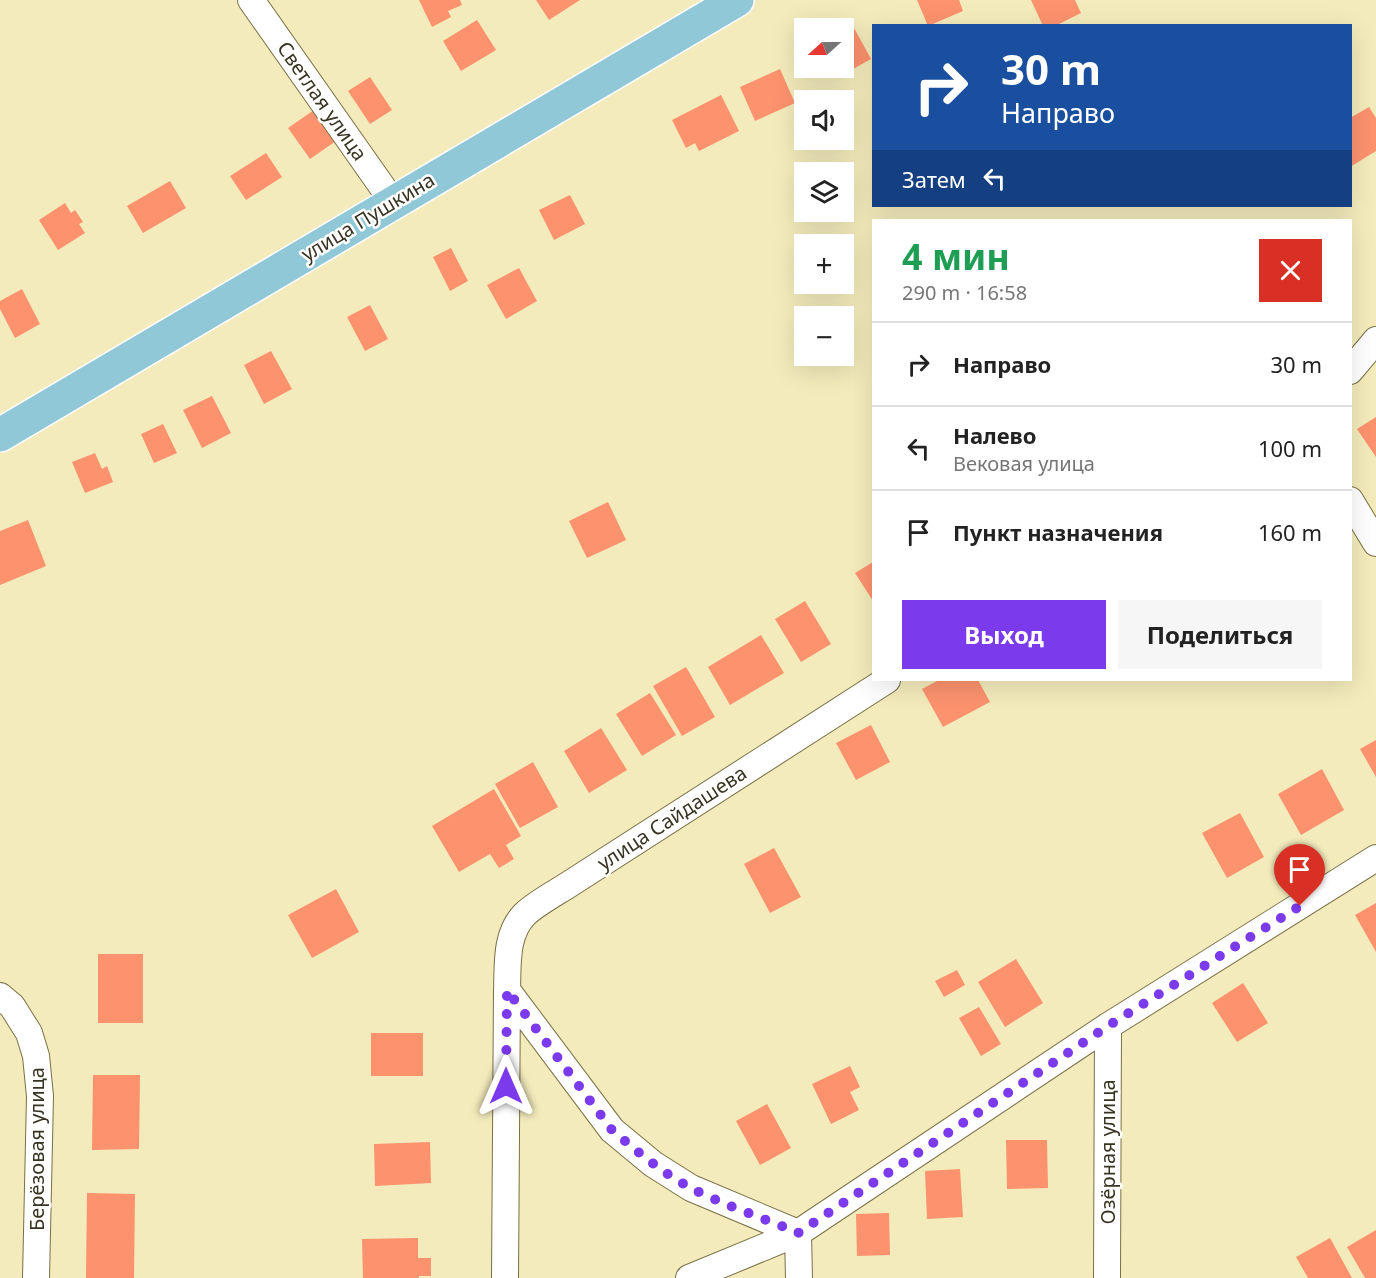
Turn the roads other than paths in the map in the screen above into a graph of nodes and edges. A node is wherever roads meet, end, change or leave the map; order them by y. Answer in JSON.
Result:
{"nodes":[{"id":1,"x":251,"y":0,"type":"edge"},
{"id":2,"x":736,"y":0,"type":"edge"},
{"id":3,"x":393,"y":202,"type":"junction"},
{"id":4,"x":1376,"y":340,"type":"edge"},
{"id":5,"x":1352,"y":369,"type":"edge"},
{"id":6,"x":0,"y":435,"type":"edge"},
{"id":7,"x":1352,"y":503,"type":"edge"},
{"id":8,"x":1376,"y":543,"type":"edge"},
{"id":9,"x":885,"y":681,"type":"edge"},
{"id":10,"x":1376,"y":858,"type":"edge"},
{"id":11,"x":507,"y":990,"type":"junction"},
{"id":12,"x":0,"y":996,"type":"edge"},
{"id":13,"x":1108,"y":1026,"type":"junction"},
{"id":14,"x":798,"y":1233,"type":"junction"},
{"id":15,"x":36,"y":1278,"type":"edge"},
{"id":16,"x":505,"y":1278,"type":"edge"},
{"id":17,"x":689,"y":1278,"type":"edge"},
{"id":18,"x":799,"y":1278,"type":"edge"},
{"id":19,"x":1107,"y":1278,"type":"edge"}],
"edges":[{"from":1,"to":3,"type":"street","name":"Светлая улица"},
{"from":2,"to":3,"type":"main road","name":"улица Пушкина"},
{"from":3,"to":6,"type":"main road","name":"улица Пушкина"},
{"from":4,"to":5,"type":"street"},
{"from":7,"to":8,"type":"street"},
{"from":9,"to":11,"type":"street","name":"улица Сайдашева"},
{"from":10,"to":13,"type":"street"},
{"from":11,"to":14,"type":"street"},
{"from":11,"to":16,"type":"street","name":"улица Сайдашева"},
{"from":12,"to":15,"type":"street","name":"Берёзовая улица"},
{"from":13,"to":14,"type":"street"},
{"from":13,"to":19,"type":"street","name":"Озёрная улица"},
{"from":14,"to":17,"type":"street"},
{"from":14,"to":18,"type":"street"}]}
